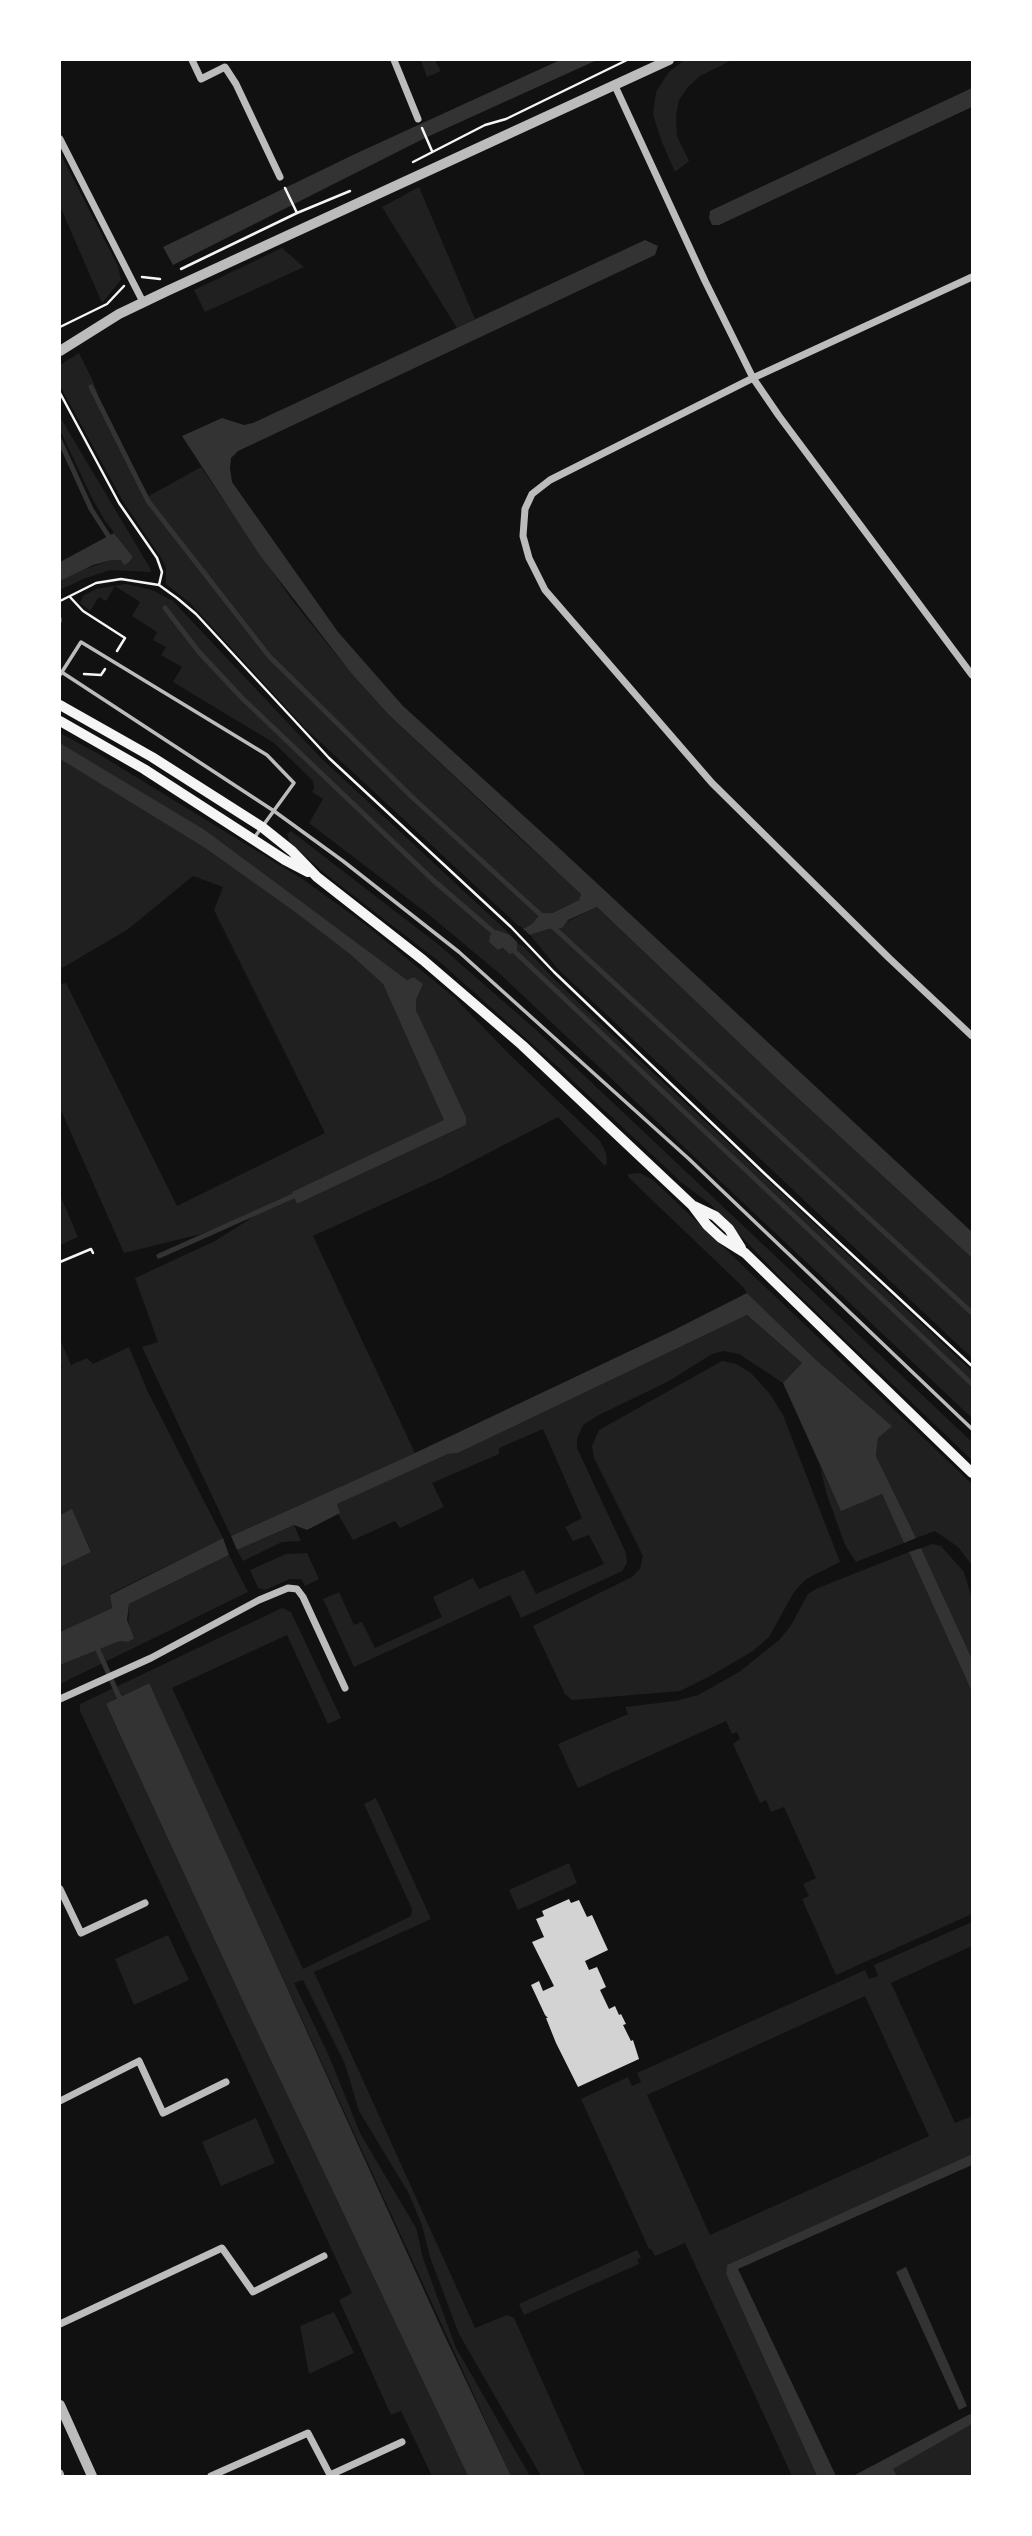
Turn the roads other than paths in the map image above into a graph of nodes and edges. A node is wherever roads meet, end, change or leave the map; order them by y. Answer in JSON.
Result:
{"nodes":[{"id":1,"x":192,"y":60,"type":"edge"},
{"id":2,"x":394,"y":60,"type":"edge"},
{"id":3,"x":669,"y":60,"type":"edge"},
{"id":4,"x":615,"y":86,"type":"junction"},
{"id":5,"x":418,"y":118,"type":"dead end"},
{"id":6,"x":60,"y":139,"type":"edge"},
{"id":7,"x":281,"y":180,"type":"road end"},
{"id":8,"x":972,"y":277,"type":"edge"},
{"id":9,"x":143,"y":303,"type":"junction"},
{"id":10,"x":61,"y":348,"type":"edge"},
{"id":11,"x":753,"y":378,"type":"junction"},
{"id":12,"x":60,"y":672,"type":"edge"},
{"id":13,"x":972,"y":675,"type":"edge"},
{"id":14,"x":60,"y":705,"type":"edge"},
{"id":15,"x":60,"y":721,"type":"edge"},
{"id":16,"x":274,"y":811,"type":"junction"},
{"id":17,"x":262,"y":827,"type":"junction"},
{"id":18,"x":254,"y":838,"type":"junction"},
{"id":19,"x":317,"y":877,"type":"junction"},
{"id":20,"x":972,"y":1036,"type":"edge"},
{"id":21,"x":972,"y":1429,"type":"edge"},
{"id":22,"x":972,"y":1474,"type":"edge"},
{"id":23,"x":345,"y":1688,"type":"dead end"},
{"id":24,"x":60,"y":1699,"type":"edge"},
{"id":25,"x":60,"y":1889,"type":"edge"},
{"id":26,"x":145,"y":1903,"type":"dead end"},
{"id":27,"x":226,"y":2082,"type":"dead end"},
{"id":28,"x":60,"y":2101,"type":"edge"},
{"id":29,"x":324,"y":2256,"type":"dead end"},
{"id":30,"x":60,"y":2324,"type":"edge"},
{"id":31,"x":60,"y":2405,"type":"edge"},
{"id":32,"x":402,"y":2442,"type":"dead end"},
{"id":33,"x":92,"y":2476,"type":"edge"},
{"id":34,"x":211,"y":2476,"type":"edge"}],
"edges":[{"from":1,"to":7,"type":"street"},
{"from":2,"to":5,"type":"street"},
{"from":3,"to":4,"type":"street"},
{"from":4,"to":9,"type":"street"},
{"from":4,"to":11,"type":"street"},
{"from":6,"to":9,"type":"street"},
{"from":8,"to":11,"type":"street"},
{"from":9,"to":10,"type":"street"},
{"from":11,"to":13,"type":"street"},
{"from":11,"to":20,"type":"street"},
{"from":12,"to":16,"type":"lane"},
{"from":12,"to":16,"type":"lane"},
{"from":14,"to":17,"type":"main road"},
{"from":15,"to":18,"type":"main road"},
{"from":16,"to":17,"type":"lane"},
{"from":16,"to":21,"type":"lane"},
{"from":17,"to":18,"type":"lane"},
{"from":17,"to":19,"type":"main road"},
{"from":18,"to":19,"type":"main road"},
{"from":19,"to":22,"type":"main road"},
{"from":23,"to":24,"type":"street"},
{"from":25,"to":26,"type":"street"},
{"from":27,"to":28,"type":"street"},
{"from":29,"to":30,"type":"street"},
{"from":31,"to":33,"type":"street"},
{"from":32,"to":34,"type":"street"}]}
